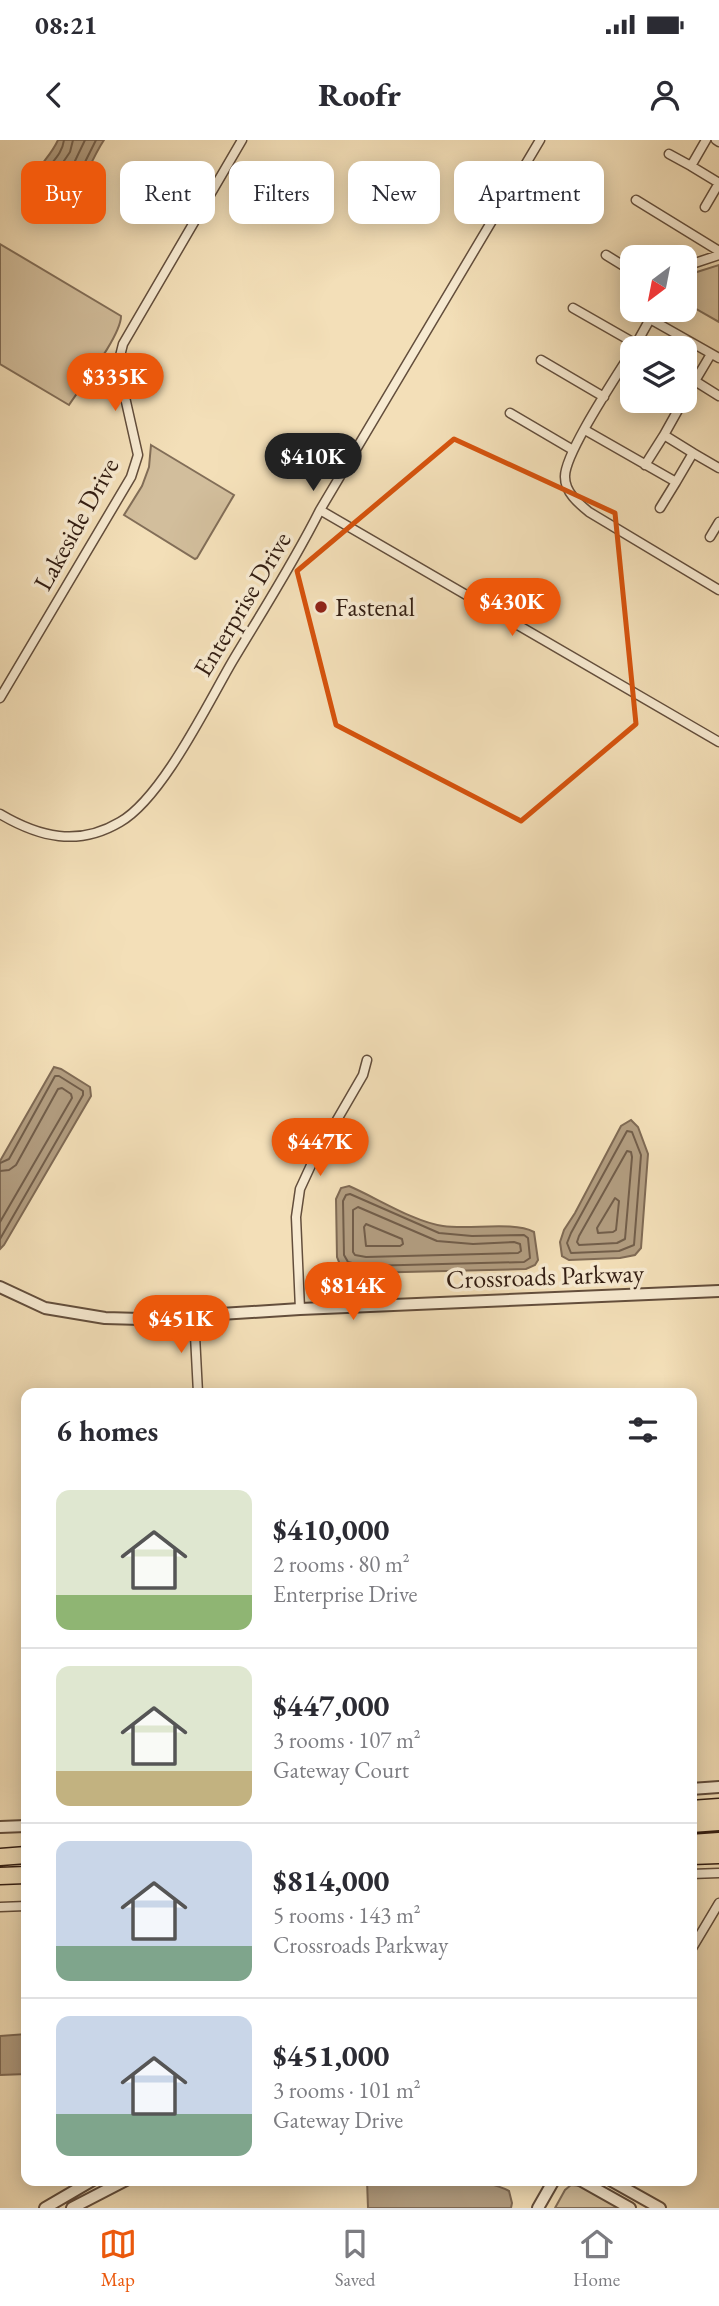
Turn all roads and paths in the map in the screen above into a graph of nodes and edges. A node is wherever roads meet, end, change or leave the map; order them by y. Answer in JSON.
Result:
{"nodes":[{"id":1,"x":242,"y":140,"type":"edge"},
{"id":2,"x":540,"y":140,"type":"edge"},
{"id":3,"x":706,"y":140,"type":"edge"},
{"id":4,"x":669,"y":154,"type":"dead end"},
{"id":5,"x":691,"y":166,"type":"junction"},
{"id":6,"x":719,"y":183,"type":"edge"},
{"id":7,"x":636,"y":200,"type":"dead end"},
{"id":8,"x":705,"y":207,"type":"dead end"},
{"id":9,"x":719,"y":253,"type":"edge"},
{"id":10,"x":606,"y":255,"type":"dead end"},
{"id":11,"x":697,"y":262,"type":"edge"},
{"id":12,"x":620,"y":264,"type":"edge"},
{"id":13,"x":573,"y":308,"type":"dead end"},
{"id":14,"x":655,"y":322,"type":"edge"},
{"id":15,"x":620,"y":339,"type":"edge"},
{"id":16,"x":715,"y":356,"type":"edge"},
{"id":17,"x":541,"y":360,"type":"dead end"},
{"id":18,"x":620,"y":371,"type":"edge"},
{"id":19,"x":697,"y":379,"type":"edge"},
{"id":20,"x":697,"y":383,"type":"edge"},
{"id":21,"x":604,"y":397,"type":"junction"},
{"id":22,"x":719,"y":397,"type":"edge"},
{"id":23,"x":510,"y":413,"type":"dead end"},
{"id":24,"x":676,"y":413,"type":"edge"},
{"id":25,"x":586,"y":430,"type":"junction"},
{"id":26,"x":664,"y":435,"type":"junction"},
{"id":27,"x":573,"y":450,"type":"junction"},
{"id":28,"x":693,"y":453,"type":"junction"},
{"id":29,"x":645,"y":465,"type":"junction"},
{"id":30,"x":718,"y":468,"type":"edge"},
{"id":31,"x":676,"y":482,"type":"junction"},
{"id":32,"x":660,"y":508,"type":"dead end"},
{"id":33,"x":320,"y":510,"type":"junction"},
{"id":34,"x":719,"y":522,"type":"edge"},
{"id":35,"x":710,"y":537,"type":"dead end"},
{"id":36,"x":719,"y":590,"type":"edge"},
{"id":37,"x":0,"y":698,"type":"edge"},
{"id":38,"x":719,"y":742,"type":"edge"},
{"id":39,"x":0,"y":814,"type":"edge"},
{"id":40,"x":367,"y":1059,"type":"dead end"},
{"id":41,"x":0,"y":1287,"type":"edge"},
{"id":42,"x":719,"y":1291,"type":"edge"},
{"id":43,"x":300,"y":1309,"type":"junction"},
{"id":44,"x":194,"y":1316,"type":"junction"},
{"id":45,"x":198,"y":1388,"type":"edge"},
{"id":46,"x":719,"y":1787,"type":"edge"},
{"id":47,"x":697,"y":1789,"type":"edge"},
{"id":48,"x":719,"y":1807,"type":"edge"},
{"id":49,"x":697,"y":1809,"type":"edge"},
{"id":50,"x":719,"y":1822,"type":"edge"},
{"id":51,"x":697,"y":1824,"type":"edge"},
{"id":52,"x":21,"y":1826,"type":"edge"},
{"id":53,"x":0,"y":1827,"type":"edge"},
{"id":54,"x":719,"y":1841,"type":"edge"},
{"id":55,"x":697,"y":1843,"type":"edge"},
{"id":56,"x":21,"y":1855,"type":"edge"},
{"id":57,"x":719,"y":1855,"type":"edge"},
{"id":58,"x":697,"y":1856,"type":"edge"},
{"id":59,"x":0,"y":1857,"type":"edge"},
{"id":60,"x":719,"y":1873,"type":"edge"},
{"id":61,"x":697,"y":1874,"type":"edge"},
{"id":62,"x":21,"y":1875,"type":"edge"},
{"id":63,"x":0,"y":1876,"type":"edge"},
{"id":64,"x":719,"y":1903,"type":"edge"},
{"id":65,"x":21,"y":1906,"type":"edge"},
{"id":66,"x":0,"y":1907,"type":"edge"},
{"id":67,"x":697,"y":1940,"type":"edge"},
{"id":68,"x":83,"y":2186,"type":"edge"},
{"id":69,"x":114,"y":2186,"type":"edge"},
{"id":70,"x":551,"y":2186,"type":"edge"},
{"id":71,"x":591,"y":2186,"type":"edge"},
{"id":72,"x":621,"y":2186,"type":"edge"},
{"id":73,"x":46,"y":2208,"type":"edge"},
{"id":74,"x":72,"y":2208,"type":"edge"},
{"id":75,"x":538,"y":2208,"type":"edge"},
{"id":76,"x":630,"y":2208,"type":"edge"},
{"id":77,"x":660,"y":2208,"type":"edge"}],
"edges":[{"from":1,"to":37,"type":"street","name":"Lakeside Drive"},
{"from":2,"to":33,"type":"street","name":"Enterprise Drive"},
{"from":3,"to":5,"type":"street"},
{"from":4,"to":5,"type":"street"},
{"from":5,"to":6,"type":"street"},
{"from":6,"to":8,"type":"street"},
{"from":7,"to":9,"type":"street"},
{"from":9,"to":11,"type":"street"},
{"from":10,"to":12,"type":"street"},
{"from":13,"to":15,"type":"street"},
{"from":14,"to":16,"type":"street"},
{"from":16,"to":19,"type":"street"},
{"from":17,"to":21,"type":"street"},
{"from":18,"to":21,"type":"street"},
{"from":20,"to":22,"type":"street"},
{"from":21,"to":25,"type":"street"},
{"from":23,"to":27,"type":"street"},
{"from":24,"to":26,"type":"street"},
{"from":25,"to":27,"type":"street"},
{"from":25,"to":29,"type":"street"},
{"from":26,"to":28,"type":"street"},
{"from":26,"to":29,"type":"street"},
{"from":27,"to":36,"type":"street"},
{"from":28,"to":30,"type":"street"},
{"from":28,"to":31,"type":"street"},
{"from":29,"to":31,"type":"street"},
{"from":31,"to":32,"type":"street"},
{"from":33,"to":38,"type":"street"},
{"from":33,"to":39,"type":"street","name":"Enterprise Drive"},
{"from":34,"to":35,"type":"street"},
{"from":40,"to":43,"type":"street"},
{"from":41,"to":44,"type":"street","name":"Crossroads Parkway"},
{"from":42,"to":43,"type":"street","name":"Crossroads Parkway"},
{"from":43,"to":44,"type":"street","name":"Crossroads Parkway"},
{"from":44,"to":45,"type":"street"},
{"from":46,"to":47,"type":"street"},
{"from":48,"to":49,"type":"highway"},
{"from":50,"to":51,"type":"highway"},
{"from":52,"to":53,"type":"street"},
{"from":54,"to":55,"type":"highway"},
{"from":56,"to":59,"type":"highway"},
{"from":57,"to":58,"type":"highway"},
{"from":60,"to":61,"type":"street"},
{"from":62,"to":63,"type":"highway"},
{"from":64,"to":67,"type":"street"},
{"from":65,"to":66,"type":"street"},
{"from":68,"to":73,"type":"street"},
{"from":69,"to":74,"type":"street"},
{"from":70,"to":75,"type":"street"},
{"from":71,"to":76,"type":"street"},
{"from":72,"to":77,"type":"street"}]}
